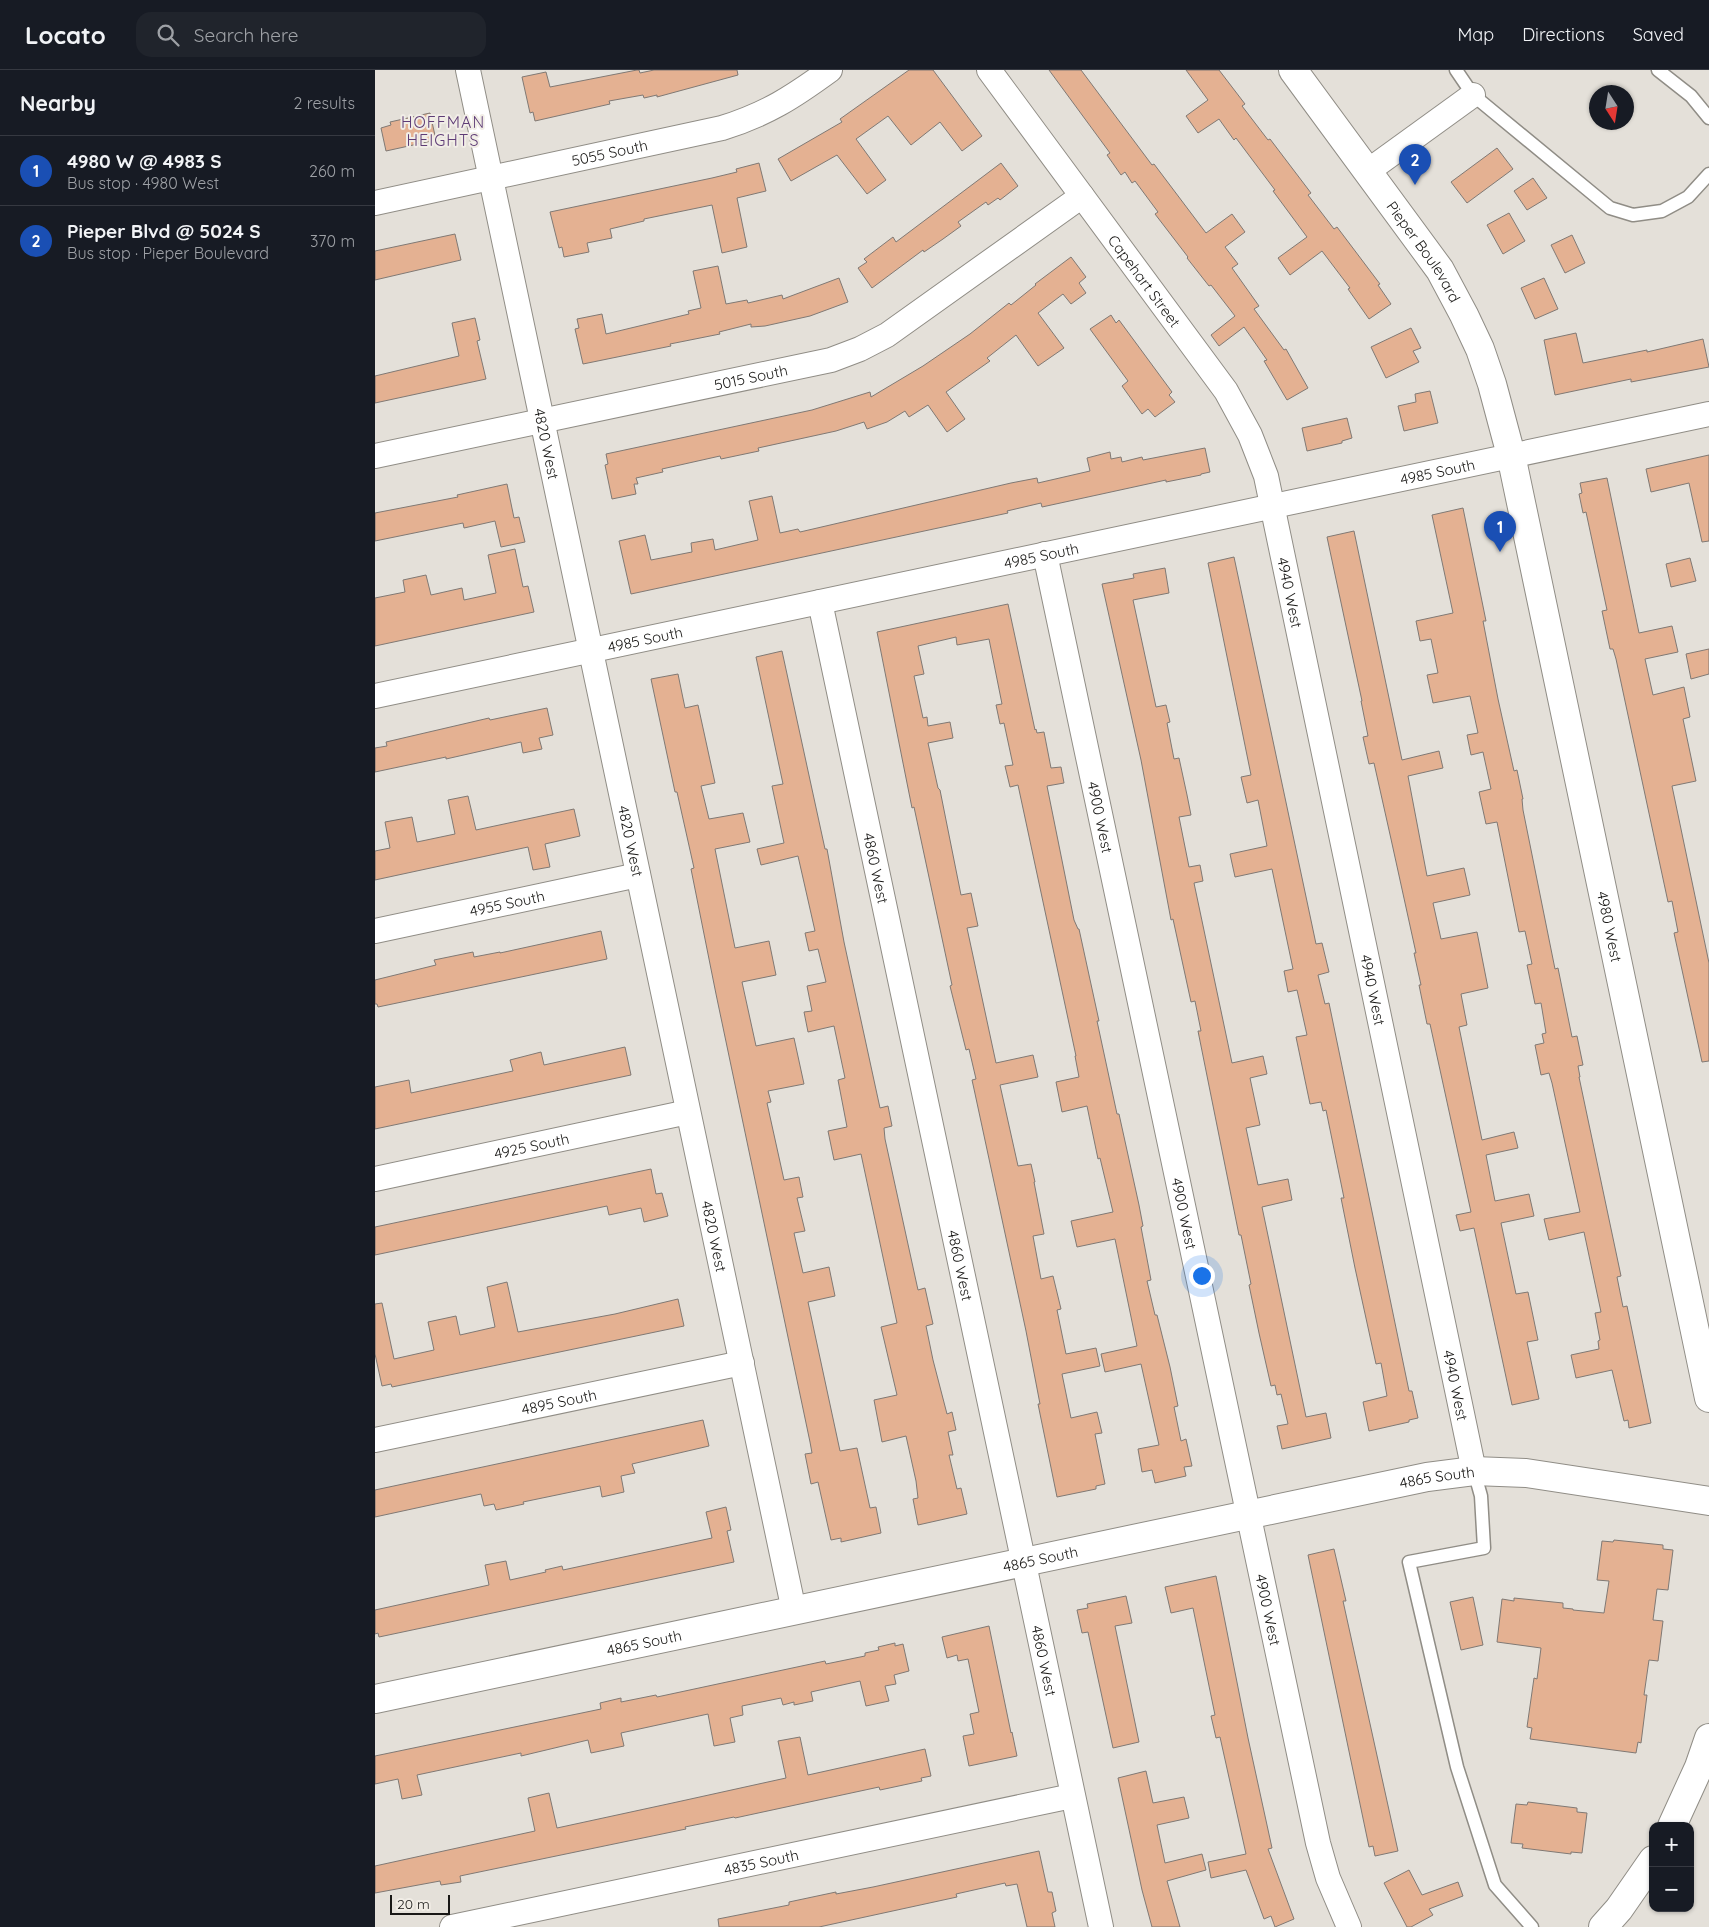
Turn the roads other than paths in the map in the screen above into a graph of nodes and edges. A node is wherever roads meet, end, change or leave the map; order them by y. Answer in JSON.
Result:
{"nodes":[{"id":1,"x":468,"y":70,"type":"edge"},
{"id":2,"x":830,"y":70,"type":"edge"},
{"id":3,"x":989,"y":70,"type":"edge"},
{"id":4,"x":1293,"y":70,"type":"edge"},
{"id":5,"x":1456,"y":70,"type":"edge"},
{"id":6,"x":1658,"y":70,"type":"edge"},
{"id":7,"x":1473,"y":95,"type":"junction"},
{"id":8,"x":1709,"y":118,"type":"edge"},
{"id":9,"x":1368,"y":172,"type":"junction"},
{"id":10,"x":1709,"y":174,"type":"edge"},
{"id":11,"x":491,"y":178,"type":"junction"},
{"id":12,"x":1082,"y":196,"type":"junction"},
{"id":13,"x":375,"y":203,"type":"edge"},
{"id":14,"x":1709,"y":414,"type":"edge"},
{"id":15,"x":542,"y":420,"type":"junction"},
{"id":16,"x":1511,"y":455,"type":"junction"},
{"id":17,"x":375,"y":456,"type":"edge"},
{"id":18,"x":1272,"y":507,"type":"junction"},
{"id":19,"x":1045,"y":554,"type":"junction"},
{"id":20,"x":820,"y":602,"type":"junction"},
{"id":21,"x":591,"y":650,"type":"junction"},
{"id":22,"x":375,"y":696,"type":"edge"},
{"id":23,"x":638,"y":875,"type":"junction"},
{"id":24,"x":375,"y":931,"type":"edge"},
{"id":25,"x":689,"y":1112,"type":"junction"},
{"id":26,"x":375,"y":1179,"type":"edge"},
{"id":27,"x":742,"y":1364,"type":"junction"},
{"id":28,"x":1709,"y":1398,"type":"edge"},
{"id":29,"x":375,"y":1440,"type":"edge"},
{"id":30,"x":1474,"y":1471,"type":"junction"},
{"id":31,"x":1709,"y":1501,"type":"edge"},
{"id":32,"x":1248,"y":1514,"type":"junction"},
{"id":33,"x":1023,"y":1562,"type":"junction"},
{"id":34,"x":794,"y":1611,"type":"junction"},
{"id":35,"x":375,"y":1700,"type":"edge"},
{"id":36,"x":1709,"y":1738,"type":"edge"},
{"id":37,"x":1072,"y":1796,"type":"junction"},
{"id":38,"x":1674,"y":1822,"type":"edge"},
{"id":39,"x":1649,"y":1866,"type":"edge"},
{"id":40,"x":452,"y":1927,"type":"edge"},
{"id":41,"x":1101,"y":1927,"type":"edge"},
{"id":42,"x":1349,"y":1927,"type":"edge"},
{"id":43,"x":1532,"y":1927,"type":"edge"},
{"id":44,"x":1603,"y":1927,"type":"edge"}],
"edges":[{"from":1,"to":11,"type":"street","name":"4820 West"},
{"from":2,"to":11,"type":"street","name":"5055 South"},
{"from":3,"to":12,"type":"street","name":"Capehart Street"},
{"from":4,"to":9,"type":"street","name":"Pieper Boulevard"},
{"from":5,"to":7,"type":"lane"},
{"from":6,"to":8,"type":"lane"},
{"from":7,"to":9,"type":"street"},
{"from":7,"to":10,"type":"lane"},
{"from":9,"to":16,"type":"street","name":"Pieper Boulevard"},
{"from":11,"to":13,"type":"street","name":"5055 South"},
{"from":11,"to":15,"type":"street","name":"4820 West"},
{"from":12,"to":15,"type":"street","name":"5015 South"},
{"from":12,"to":18,"type":"street","name":"Capehart Street"},
{"from":14,"to":16,"type":"street","name":"4985 South"},
{"from":15,"to":17,"type":"street","name":"5015 South"},
{"from":15,"to":21,"type":"street","name":"4820 West"},
{"from":16,"to":18,"type":"street","name":"4985 South"},
{"from":16,"to":28,"type":"street","name":"4980 West"},
{"from":18,"to":19,"type":"street","name":"4985 South"},
{"from":18,"to":30,"type":"street","name":"4940 West"},
{"from":19,"to":20,"type":"street","name":"4985 South"},
{"from":19,"to":32,"type":"street","name":"4900 West"},
{"from":20,"to":21,"type":"street","name":"4985 South"},
{"from":20,"to":33,"type":"street","name":"4860 West"},
{"from":21,"to":22,"type":"street","name":"4985 South"},
{"from":21,"to":23,"type":"street","name":"4820 West"},
{"from":23,"to":24,"type":"street","name":"4955 South"},
{"from":23,"to":25,"type":"street","name":"4820 West"},
{"from":25,"to":26,"type":"street","name":"4925 South"},
{"from":25,"to":27,"type":"street","name":"4820 West"},
{"from":27,"to":29,"type":"street","name":"4895 South"},
{"from":27,"to":34,"type":"street","name":"4820 West"},
{"from":30,"to":31,"type":"street","name":"4865 South"},
{"from":30,"to":32,"type":"street","name":"4865 South"},
{"from":30,"to":43,"type":"lane"},
{"from":32,"to":33,"type":"street","name":"4865 South"},
{"from":32,"to":42,"type":"street","name":"4900 West"},
{"from":33,"to":34,"type":"street","name":"4865 South"},
{"from":33,"to":37,"type":"street","name":"4860 West"},
{"from":34,"to":35,"type":"street","name":"4865 South"},
{"from":36,"to":38,"type":"street"},
{"from":37,"to":40,"type":"street","name":"4835 South"},
{"from":37,"to":41,"type":"street","name":"4860 West"},
{"from":39,"to":44,"type":"street"}]}
